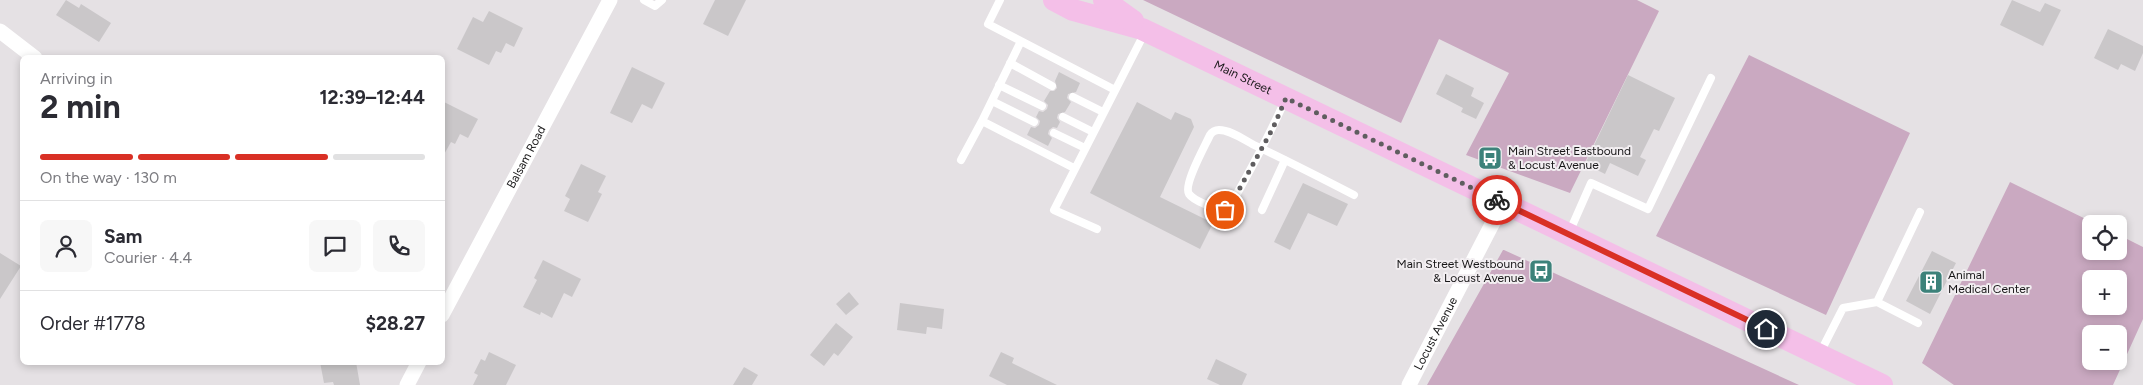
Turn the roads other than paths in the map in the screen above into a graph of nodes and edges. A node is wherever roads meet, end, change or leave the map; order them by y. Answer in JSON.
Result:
{"nodes":[{"id":1,"x":610,"y":0,"type":"edge"},
{"id":2,"x":644,"y":0,"type":"edge"},
{"id":3,"x":662,"y":0,"type":"edge"},
{"id":4,"x":1000,"y":0,"type":"edge"},
{"id":5,"x":1054,"y":0,"type":"edge"},
{"id":6,"x":1104,"y":0,"type":"edge"},
{"id":7,"x":0,"y":31,"type":"edge"},
{"id":8,"x":1146,"y":31,"type":"junction"},
{"id":9,"x":1021,"y":41,"type":"junction"},
{"id":10,"x":31,"y":55,"type":"edge"},
{"id":11,"x":1010,"y":63,"type":"junction"},
{"id":12,"x":1710,"y":78,"type":"dead end"},
{"id":13,"x":999,"y":85,"type":"junction"},
{"id":14,"x":1052,"y":86,"type":"dead end"},
{"id":15,"x":1115,"y":90,"type":"junction"},
{"id":16,"x":1073,"y":97,"type":"dead end"},
{"id":17,"x":1286,"y":98,"type":"junction"},
{"id":18,"x":992,"y":101,"type":"junction"},
{"id":19,"x":1042,"y":106,"type":"dead end"},
{"id":20,"x":1103,"y":112,"type":"junction"},
{"id":21,"x":1063,"y":117,"type":"dead end"},
{"id":22,"x":982,"y":121,"type":"junction"},
{"id":23,"x":1034,"y":122,"type":"dead end"},
{"id":24,"x":1093,"y":132,"type":"junction"},
{"id":25,"x":1054,"y":133,"type":"dead end"},
{"id":26,"x":1085,"y":148,"type":"junction"},
{"id":27,"x":1261,"y":148,"type":"junction"},
{"id":28,"x":961,"y":160,"type":"dead end"},
{"id":29,"x":1285,"y":160,"type":"junction"},
{"id":30,"x":1074,"y":168,"type":"junction"},
{"id":31,"x":1354,"y":195,"type":"dead end"},
{"id":32,"x":1503,"y":203,"type":"junction"},
{"id":33,"x":1262,"y":210,"type":"dead end"},
{"id":34,"x":1920,"y":212,"type":"dead end"},
{"id":35,"x":1097,"y":229,"type":"dead end"},
{"id":36,"x":1568,"y":234,"type":"junction"},
{"id":37,"x":1877,"y":302,"type":"junction"},
{"id":38,"x":445,"y":309,"type":"edge"},
{"id":39,"x":1918,"y":323,"type":"dead end"},
{"id":40,"x":1820,"y":355,"type":"junction"},
{"id":41,"x":417,"y":365,"type":"edge"},
{"id":42,"x":407,"y":385,"type":"edge"},
{"id":43,"x":1408,"y":385,"type":"edge"},
{"id":44,"x":1882,"y":385,"type":"edge"}],
"edges":[{"from":1,"to":38,"type":"street","name":"Balsam Road"},
{"from":2,"to":3,"type":"lane"},
{"from":4,"to":9,"type":"lane"},
{"from":5,"to":8,"type":"main road","name":"Main Street"},
{"from":6,"to":8,"type":"main road","name":"Main Street"},
{"from":7,"to":10,"type":"street"},
{"from":8,"to":15,"type":"lane"},
{"from":8,"to":17,"type":"main road","name":"Main Street"},
{"from":9,"to":11,"type":"lane"},
{"from":9,"to":15,"type":"lane"},
{"from":11,"to":13,"type":"lane"},
{"from":11,"to":14,"type":"lane"},
{"from":12,"to":36,"type":"lane"},
{"from":13,"to":18,"type":"lane"},
{"from":13,"to":19,"type":"lane"},
{"from":15,"to":20,"type":"lane"},
{"from":16,"to":20,"type":"lane"},
{"from":17,"to":27,"type":"lane"},
{"from":17,"to":32,"type":"main road","name":"Main Street"},
{"from":18,"to":22,"type":"lane"},
{"from":18,"to":23,"type":"lane"},
{"from":20,"to":24,"type":"lane"},
{"from":21,"to":24,"type":"lane"},
{"from":22,"to":28,"type":"lane"},
{"from":22,"to":30,"type":"lane"},
{"from":24,"to":26,"type":"lane"},
{"from":25,"to":26,"type":"lane"},
{"from":26,"to":30,"type":"lane"},
{"from":27,"to":27,"type":"lane"},
{"from":27,"to":29,"type":"lane"},
{"from":29,"to":31,"type":"lane"},
{"from":29,"to":33,"type":"lane"},
{"from":30,"to":35,"type":"lane"},
{"from":32,"to":36,"type":"main road","name":"Main Street"},
{"from":32,"to":43,"type":"street","name":"Locust Avenue"},
{"from":34,"to":37,"type":"lane"},
{"from":36,"to":40,"type":"main road","name":"Main Street"},
{"from":37,"to":39,"type":"lane"},
{"from":37,"to":40,"type":"lane"},
{"from":40,"to":44,"type":"main road","name":"Main Street"},
{"from":41,"to":42,"type":"street"}]}
